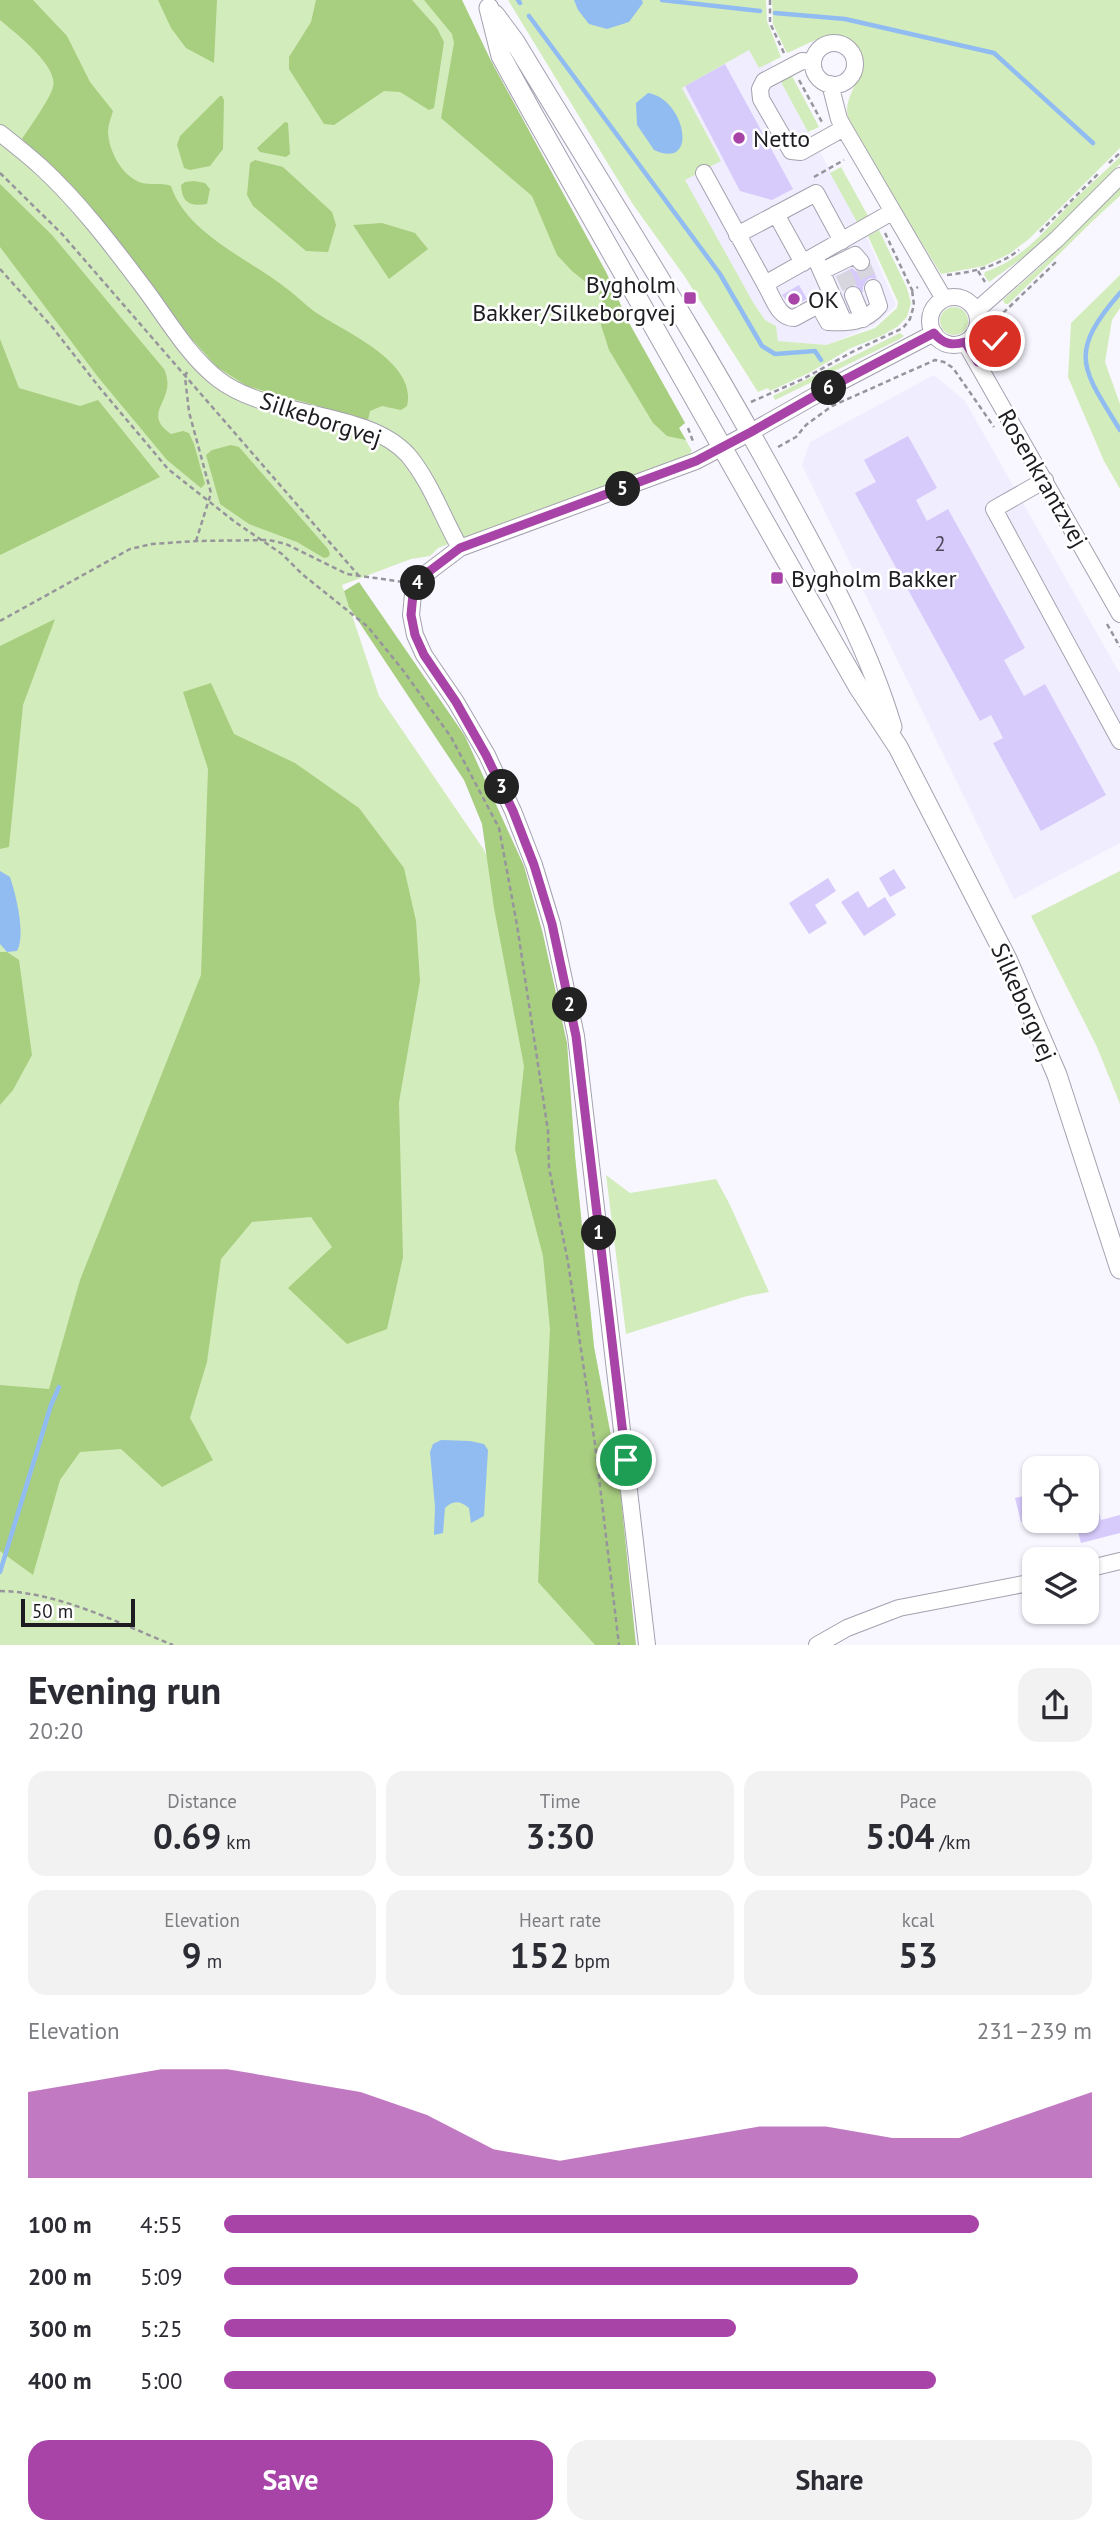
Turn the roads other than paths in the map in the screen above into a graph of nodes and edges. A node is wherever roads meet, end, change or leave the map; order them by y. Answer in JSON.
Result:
{"nodes":[{"id":1,"x":487,"y":4,"type":"edge"},
{"id":2,"x":813,"y":62,"type":"junction"},
{"id":3,"x":830,"y":84,"type":"junction"},
{"id":4,"x":837,"y":132,"type":"junction"},
{"id":5,"x":0,"y":133,"type":"edge"},
{"id":6,"x":704,"y":173,"type":"dead end"},
{"id":7,"x":1120,"y":176,"type":"edge"},
{"id":8,"x":776,"y":214,"type":"junction"},
{"id":9,"x":885,"y":216,"type":"junction"},
{"id":10,"x":737,"y":235,"type":"junction"},
{"id":11,"x":842,"y":241,"type":"junction"},
{"id":12,"x":861,"y":262,"type":"dead end"},
{"id":13,"x":824,"y":266,"type":"junction"},
{"id":14,"x":765,"y":284,"type":"junction"},
{"id":15,"x":873,"y":288,"type":"tunnel mouth"},
{"id":16,"x":853,"y":295,"type":"tunnel mouth"},
{"id":17,"x":834,"y":297,"type":"junction"},
{"id":18,"x":944,"y":299,"type":"junction"},
{"id":19,"x":818,"y":304,"type":"junction"},
{"id":20,"x":976,"y":311,"type":"junction"},
{"id":21,"x":863,"y":319,"type":"junction"},
{"id":22,"x":844,"y":322,"type":"junction"},
{"id":23,"x":934,"y":333,"type":"junction"},
{"id":24,"x":965,"y":342,"type":"junction"},
{"id":25,"x":751,"y":432,"type":"junction"},
{"id":26,"x":722,"y":447,"type":"junction"},
{"id":27,"x":1045,"y":480,"type":"junction"},
{"id":28,"x":460,"y":548,"type":"junction"},
{"id":29,"x":1113,"y":618,"type":"edge"},
{"id":30,"x":1120,"y":741,"type":"edge"},
{"id":31,"x":898,"y":747,"type":"junction"},
{"id":32,"x":1120,"y":1269,"type":"edge"},
{"id":33,"x":1120,"y":1561,"type":"edge"},
{"id":34,"x":1099,"y":1566,"type":"edge"},
{"id":35,"x":1022,"y":1584,"type":"edge"},
{"id":36,"x":648,"y":1645,"type":"edge"},
{"id":37,"x":817,"y":1645,"type":"edge"}],
"edges":[{"from":1,"to":25,"type":"main road","name":"Silkeborgvej"},
{"from":1,"to":26,"type":"main road","name":"Silkeborgvej"},
{"from":2,"to":3,"type":"street"},
{"from":2,"to":3,"type":"street"},
{"from":2,"to":4,"type":"street"},
{"from":3,"to":4,"type":"street"},
{"from":4,"to":9,"type":"street"},
{"from":5,"to":28,"type":"street","name":"Silkeborgvej"},
{"from":6,"to":10,"type":"street"},
{"from":7,"to":20,"type":"street"},
{"from":8,"to":10,"type":"street"},
{"from":8,"to":11,"type":"street"},
{"from":8,"to":13,"type":"street"},
{"from":9,"to":11,"type":"street"},
{"from":9,"to":18,"type":"street"},
{"from":10,"to":14,"type":"street"},
{"from":11,"to":13,"type":"street"},
{"from":12,"to":13,"type":"street"},
{"from":13,"to":14,"type":"street"},
{"from":13,"to":17,"type":"street"},
{"from":14,"to":19,"type":"street"},
{"from":15,"to":21,"type":"street"},
{"from":16,"to":21,"type":"street"},
{"from":17,"to":19,"type":"street"},
{"from":17,"to":22,"type":"street"},
{"from":18,"to":20,"type":"street"},
{"from":18,"to":23,"type":"street"},
{"from":19,"to":22,"type":"street"},
{"from":20,"to":24,"type":"street"},
{"from":21,"to":22,"type":"street"},
{"from":23,"to":24,"type":"street"},
{"from":23,"to":25,"type":"street"},
{"from":24,"to":27,"type":"street","name":"Rosenkrantzvej"},
{"from":25,"to":26,"type":"street"},
{"from":25,"to":31,"type":"main road","name":"Silkeborgvej"},
{"from":26,"to":28,"type":"street"},
{"from":26,"to":31,"type":"main road","name":"Silkeborgvej"},
{"from":27,"to":29,"type":"street","name":"Rosenkrantzvej"},
{"from":27,"to":30,"type":"street"},
{"from":28,"to":36,"type":"street"},
{"from":31,"to":32,"type":"main road","name":"Silkeborgvej"},
{"from":33,"to":34,"type":"street"},
{"from":35,"to":37,"type":"street"}]}
